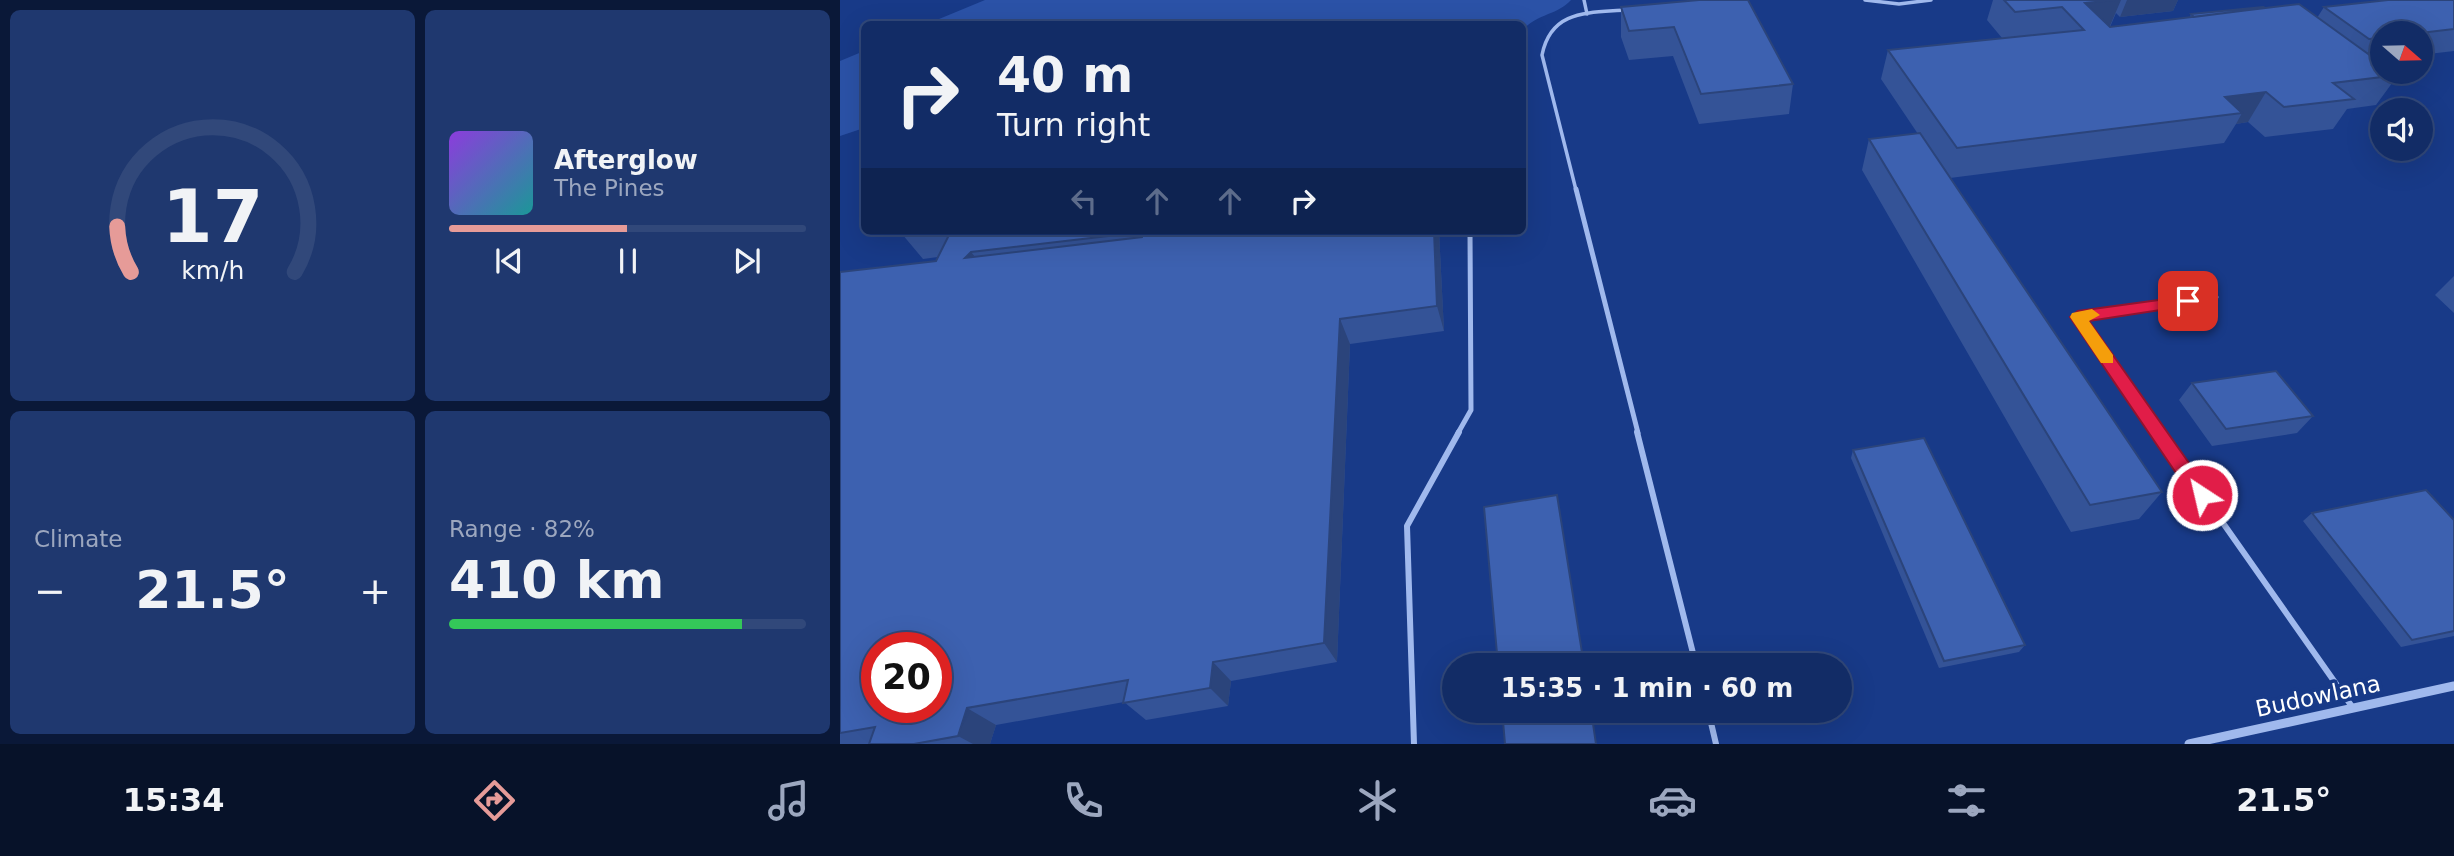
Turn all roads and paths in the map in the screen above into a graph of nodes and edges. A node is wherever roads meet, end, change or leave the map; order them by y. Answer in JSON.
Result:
{"nodes":[{"id":1,"x":1584,"y":0,"type":"edge"},
{"id":2,"x":1865,"y":0,"type":"edge"},
{"id":3,"x":1931,"y":0,"type":"edge"},
{"id":4,"x":1627,"y":10,"type":"edge"},
{"id":5,"x":1587,"y":14,"type":"junction"},
{"id":6,"x":1470,"y":235,"type":"edge"},
{"id":7,"x":2216,"y":297,"type":"dead end"},
{"id":8,"x":1693,"y":653,"type":"edge"},
{"id":9,"x":2454,"y":686,"type":"edge"},
{"id":10,"x":2353,"y":708,"type":"junction"},
{"id":11,"x":1711,"y":723,"type":"edge"},
{"id":12,"x":1414,"y":744,"type":"edge"},
{"id":13,"x":1716,"y":744,"type":"edge"},
{"id":14,"x":2189,"y":744,"type":"edge"}],
"edges":[{"from":1,"to":5,"type":"lane"},
{"from":2,"to":3,"type":"lane"},
{"from":4,"to":5,"type":"lane"},
{"from":5,"to":8,"type":"lane"},
{"from":6,"to":12,"type":"lane"},
{"from":7,"to":10,"type":"lane"},
{"from":9,"to":10,"type":"street","name":"Budowlana"},
{"from":10,"to":14,"type":"street","name":"Budowlana"},
{"from":11,"to":13,"type":"lane"}]}
